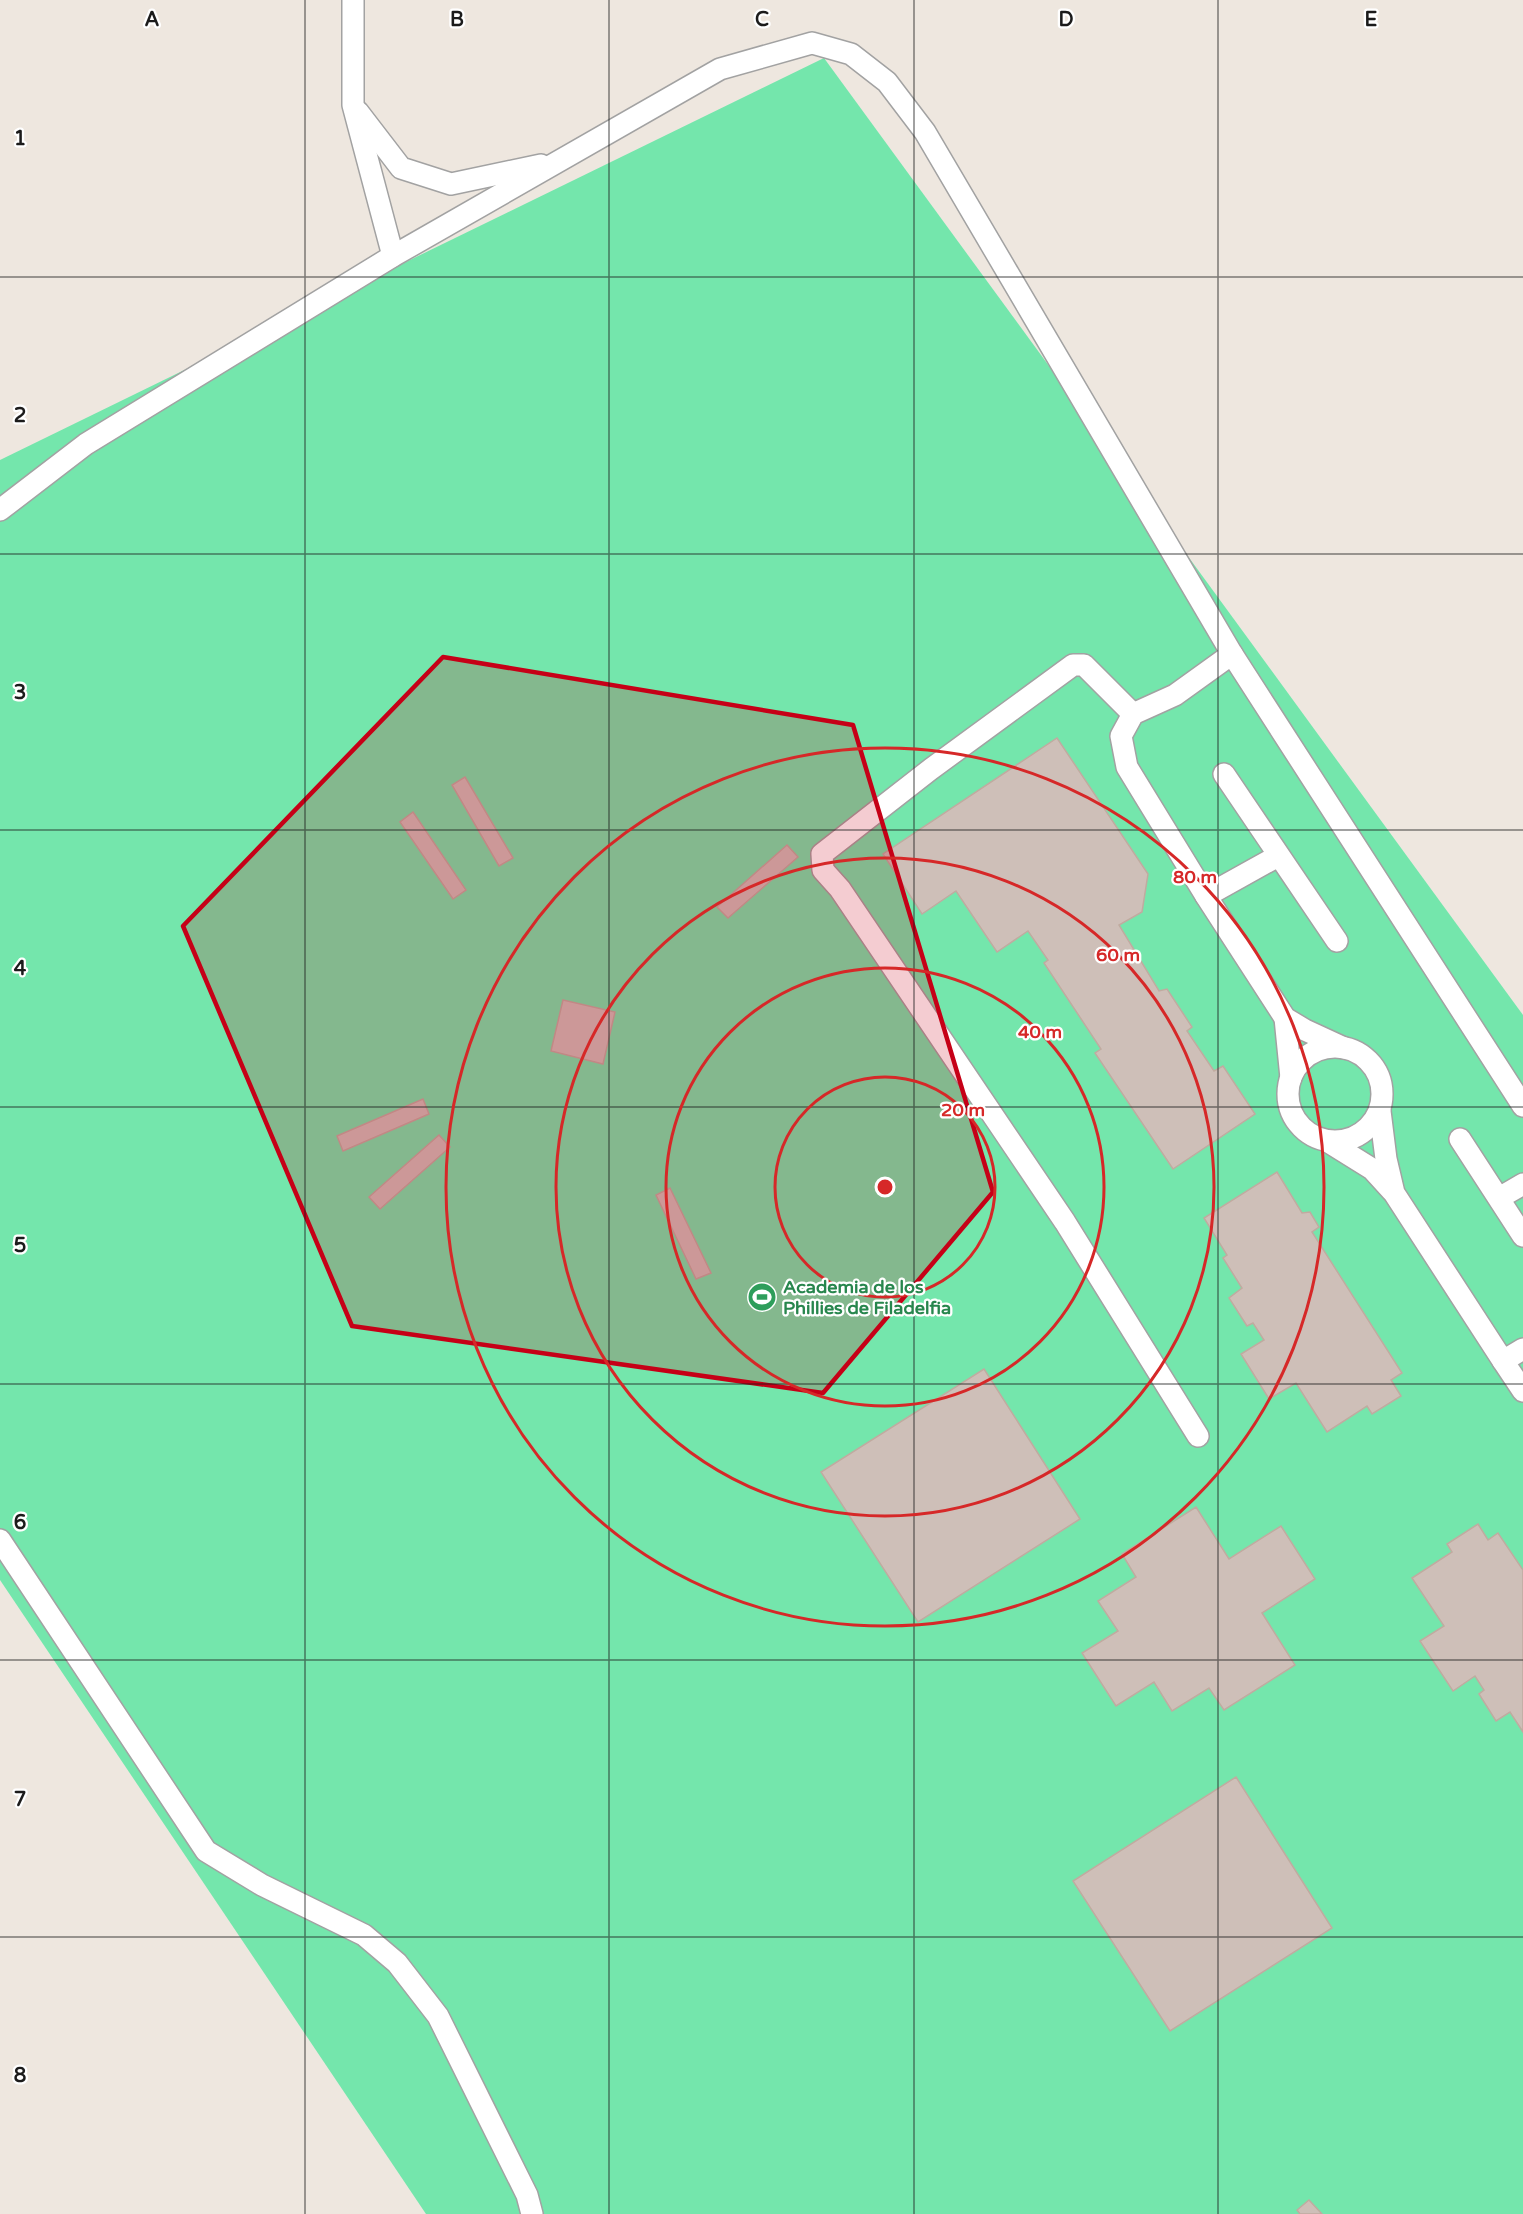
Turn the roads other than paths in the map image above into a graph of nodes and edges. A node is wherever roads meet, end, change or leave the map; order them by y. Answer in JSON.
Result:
{"nodes":[{"id":1,"x":353,"y":0,"type":"edge"},
{"id":2,"x":353,"y":105,"type":"junction"},
{"id":3,"x":560,"y":161,"type":"junction"},
{"id":4,"x":393,"y":256,"type":"junction"},
{"id":5,"x":0,"y":510,"type":"edge"},
{"id":6,"x":1232,"y":654,"type":"junction"},
{"id":7,"x":1133,"y":714,"type":"junction"},
{"id":8,"x":1224,"y":774,"type":"dead end"},
{"id":9,"x":1278,"y":856,"type":"junction"},
{"id":10,"x":1206,"y":896,"type":"junction"},
{"id":11,"x":1337,"y":941,"type":"dead end"},
{"id":12,"x":1285,"y":1018,"type":"junction"},
{"id":13,"x":1344,"y":1048,"type":"junction"},
{"id":14,"x":1291,"y":1078,"type":"junction"},
{"id":15,"x":1523,"y":1106,"type":"edge"},
{"id":16,"x":1380,"y":1111,"type":"junction"},
{"id":17,"x":1460,"y":1139,"type":"dead end"},
{"id":18,"x":1327,"y":1141,"type":"junction"},
{"id":19,"x":1523,"y":1184,"type":"edge"},
{"id":20,"x":1394,"y":1193,"type":"junction"},
{"id":21,"x":1498,"y":1198,"type":"junction"},
{"id":22,"x":1523,"y":1236,"type":"edge"},
{"id":23,"x":1523,"y":1349,"type":"edge"},
{"id":24,"x":1503,"y":1361,"type":"junction"},
{"id":25,"x":1523,"y":1391,"type":"edge"},
{"id":26,"x":1198,"y":1436,"type":"dead end"},
{"id":27,"x":0,"y":1539,"type":"edge"},
{"id":28,"x":532,"y":2214,"type":"edge"}],
"edges":[{"from":1,"to":2,"type":"lane"},
{"from":2,"to":3,"type":"lane"},
{"from":2,"to":4,"type":"lane"},
{"from":3,"to":4,"type":"lane"},
{"from":3,"to":6,"type":"lane"},
{"from":4,"to":5,"type":"lane"},
{"from":6,"to":7,"type":"lane"},
{"from":6,"to":15,"type":"lane"},
{"from":7,"to":10,"type":"lane"},
{"from":7,"to":26,"type":"lane"},
{"from":8,"to":9,"type":"lane"},
{"from":9,"to":10,"type":"lane"},
{"from":9,"to":11,"type":"lane"},
{"from":10,"to":12,"type":"lane"},
{"from":12,"to":13,"type":"lane"},
{"from":12,"to":14,"type":"lane"},
{"from":13,"to":14,"type":"lane"},
{"from":13,"to":16,"type":"lane"},
{"from":14,"to":18,"type":"lane"},
{"from":16,"to":18,"type":"lane"},
{"from":16,"to":20,"type":"lane"},
{"from":17,"to":21,"type":"lane"},
{"from":18,"to":20,"type":"lane"},
{"from":19,"to":21,"type":"lane"},
{"from":20,"to":24,"type":"lane"},
{"from":21,"to":22,"type":"lane"},
{"from":23,"to":24,"type":"lane"},
{"from":24,"to":25,"type":"lane"},
{"from":27,"to":28,"type":"lane"}]}
